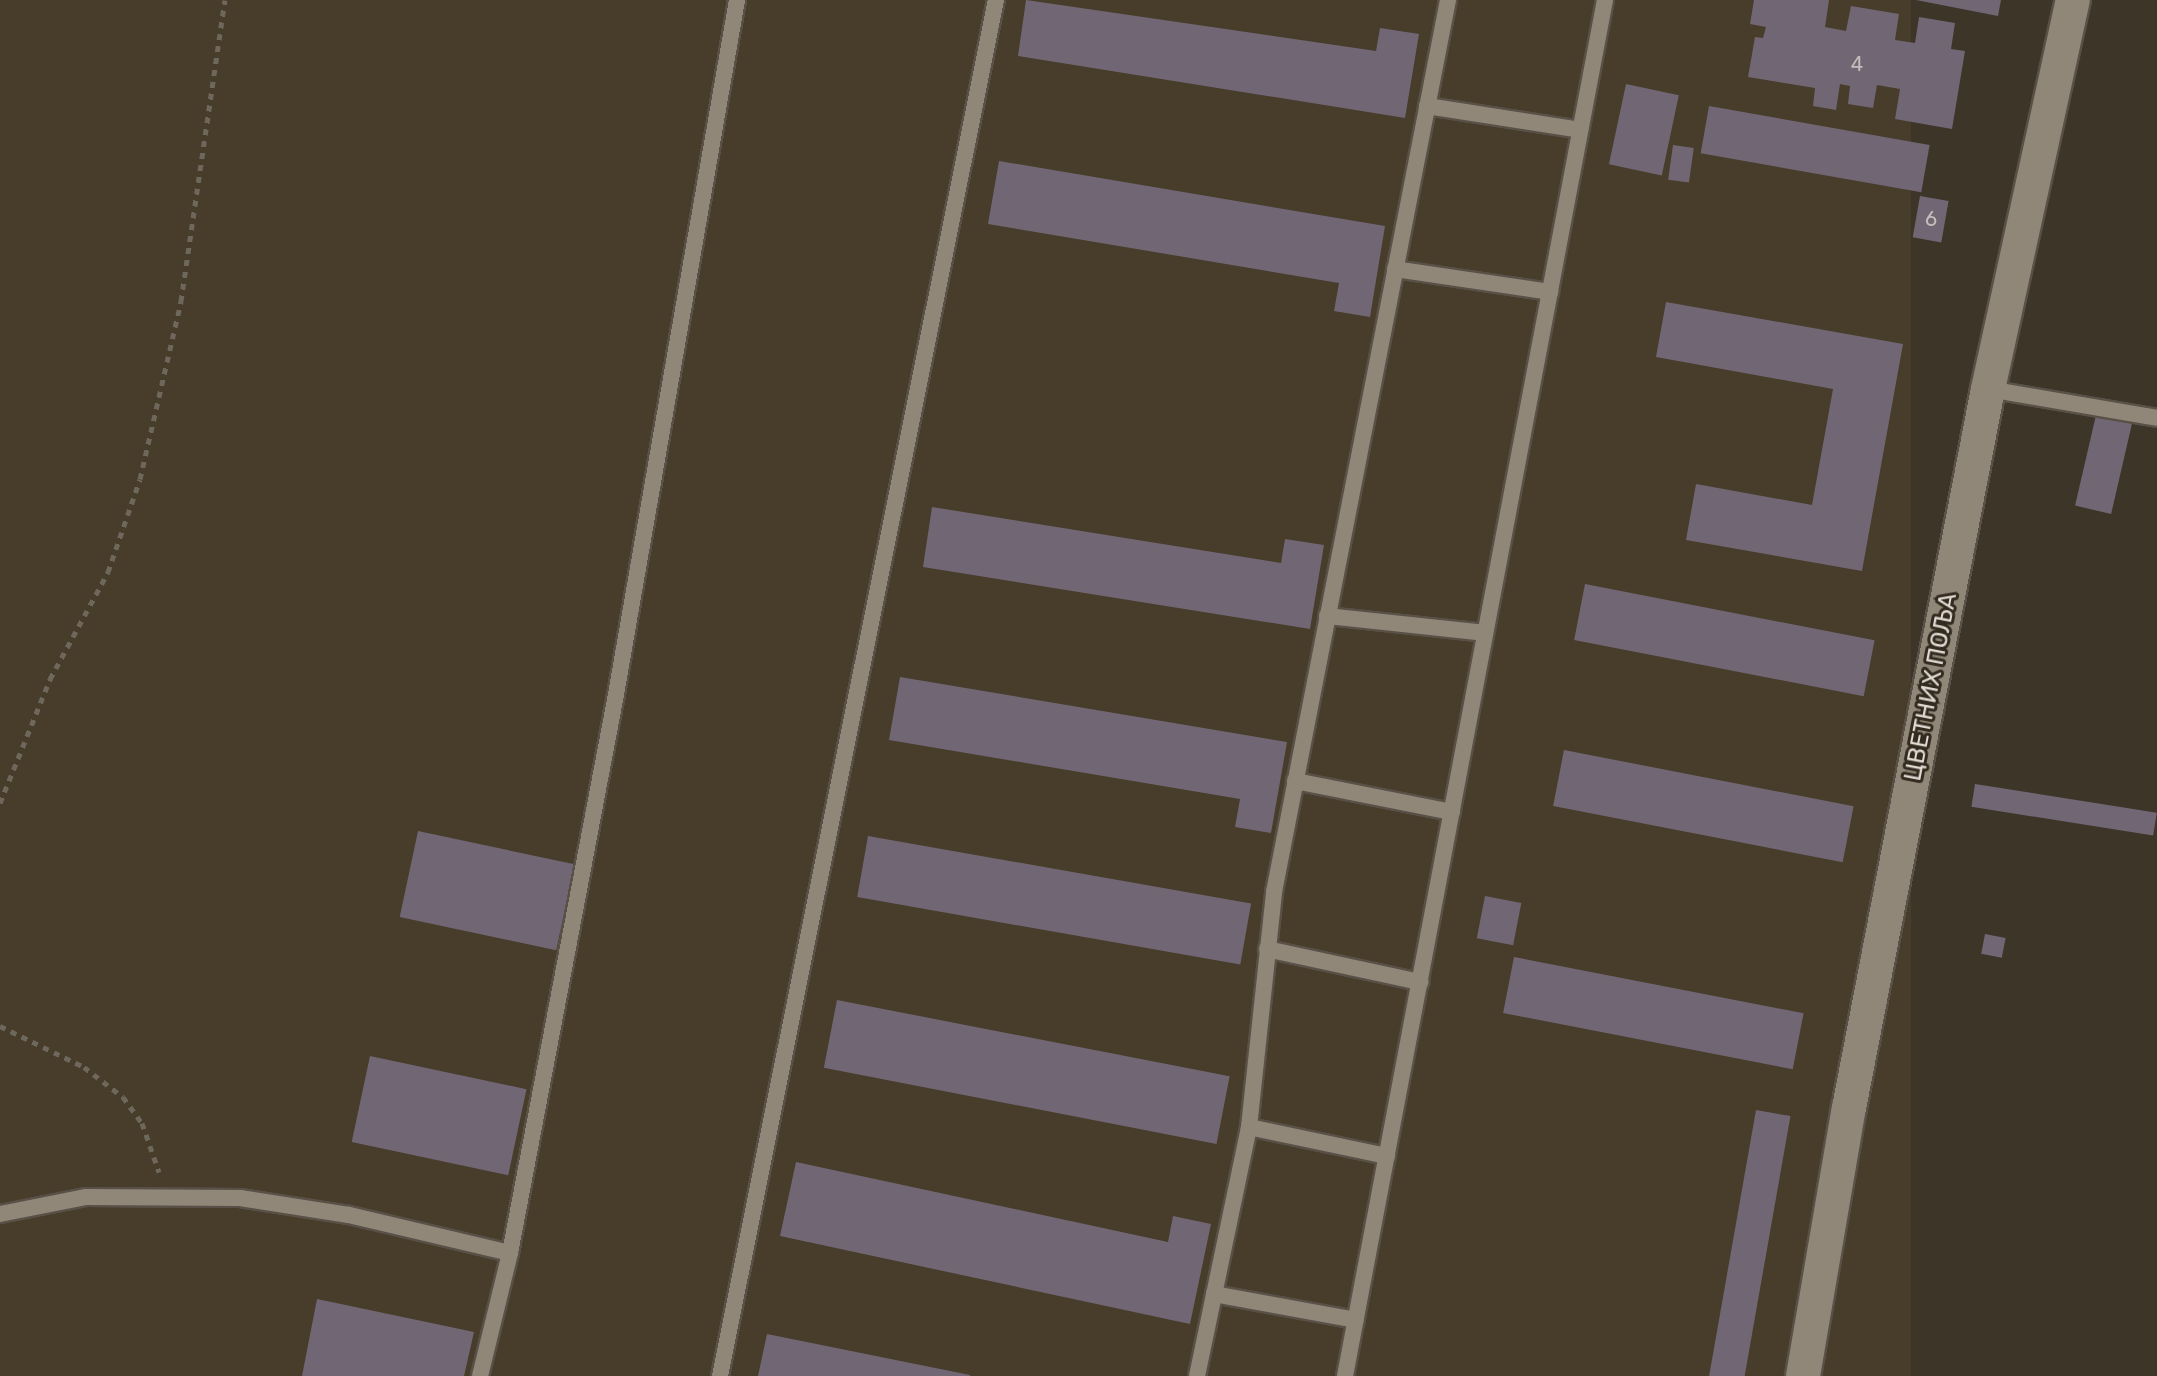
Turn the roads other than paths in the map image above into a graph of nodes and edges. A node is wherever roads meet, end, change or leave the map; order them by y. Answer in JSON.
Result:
{"nodes":[{"id":1,"x":737,"y":0,"type":"edge"},
{"id":2,"x":996,"y":0,"type":"edge"},
{"id":3,"x":1448,"y":0,"type":"edge"},
{"id":4,"x":1605,"y":0,"type":"edge"},
{"id":5,"x":2073,"y":0,"type":"edge"},
{"id":6,"x":1427,"y":106,"type":"junction"},
{"id":7,"x":1580,"y":130,"type":"junction"},
{"id":8,"x":1395,"y":269,"type":"junction"},
{"id":9,"x":1550,"y":292,"type":"junction"},
{"id":10,"x":1988,"y":389,"type":"junction"},
{"id":11,"x":2157,"y":418,"type":"edge"},
{"id":12,"x":1327,"y":616,"type":"junction"},
{"id":13,"x":1485,"y":633,"type":"junction"},
{"id":14,"x":1295,"y":781,"type":"junction"},
{"id":15,"x":1452,"y":812,"type":"junction"},
{"id":16,"x":1267,"y":949,"type":"junction"},
{"id":17,"x":1420,"y":982,"type":"junction"},
{"id":18,"x":1249,"y":1127,"type":"junction"},
{"id":19,"x":1387,"y":1156,"type":"junction"},
{"id":20,"x":0,"y":1214,"type":"edge"},
{"id":21,"x":510,"y":1253,"type":"junction"},
{"id":22,"x":1214,"y":1294,"type":"junction"},
{"id":23,"x":1356,"y":1320,"type":"junction"},
{"id":24,"x":480,"y":1376,"type":"edge"},
{"id":25,"x":720,"y":1376,"type":"edge"},
{"id":26,"x":1197,"y":1376,"type":"edge"},
{"id":27,"x":1345,"y":1376,"type":"edge"},
{"id":28,"x":1803,"y":1376,"type":"edge"}],
"edges":[{"from":1,"to":21,"type":"lane"},
{"from":2,"to":25,"type":"lane"},
{"from":3,"to":6,"type":"lane"},
{"from":4,"to":7,"type":"lane"},
{"from":5,"to":10,"type":"street","name":"ЦВЕТНИХ ПОЉА"},
{"from":6,"to":7,"type":"lane"},
{"from":6,"to":8,"type":"lane"},
{"from":7,"to":9,"type":"lane"},
{"from":8,"to":9,"type":"lane"},
{"from":8,"to":12,"type":"lane"},
{"from":9,"to":13,"type":"lane"},
{"from":10,"to":11,"type":"lane"},
{"from":10,"to":28,"type":"street","name":"ЦВЕТНИХ ПОЉА"},
{"from":12,"to":13,"type":"lane"},
{"from":12,"to":14,"type":"lane"},
{"from":13,"to":15,"type":"lane"},
{"from":14,"to":15,"type":"lane"},
{"from":14,"to":16,"type":"lane"},
{"from":15,"to":17,"type":"lane"},
{"from":16,"to":17,"type":"lane"},
{"from":16,"to":18,"type":"lane"},
{"from":17,"to":19,"type":"lane"},
{"from":18,"to":19,"type":"lane"},
{"from":18,"to":22,"type":"lane"},
{"from":19,"to":23,"type":"lane"},
{"from":20,"to":21,"type":"lane"},
{"from":21,"to":24,"type":"lane"},
{"from":22,"to":23,"type":"lane"},
{"from":22,"to":26,"type":"lane"},
{"from":23,"to":27,"type":"lane"}]}
